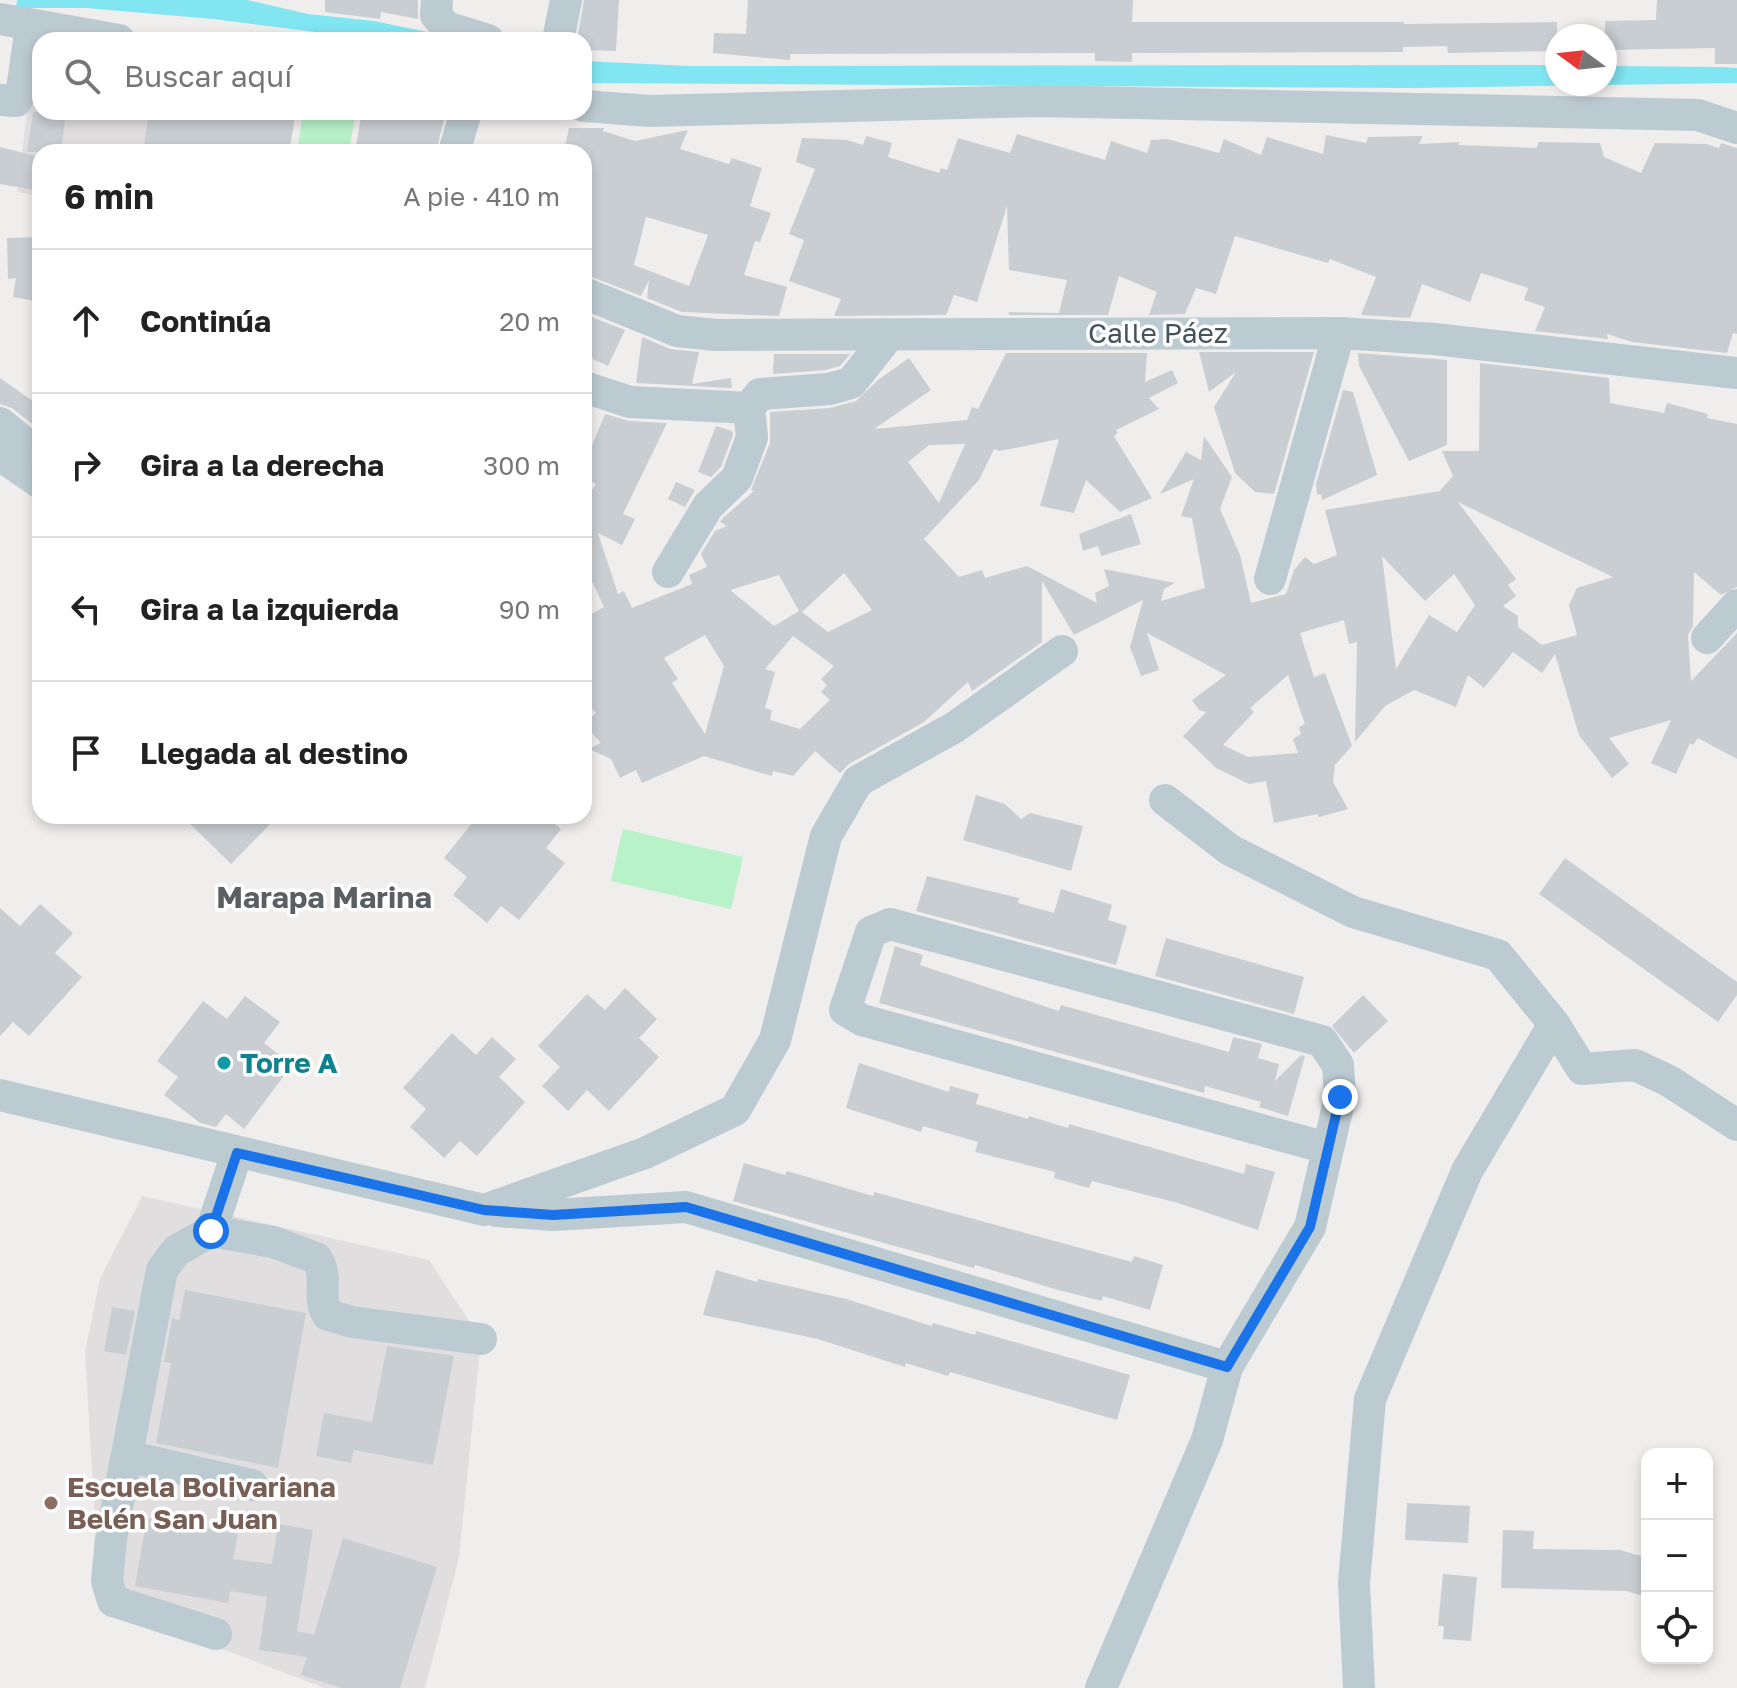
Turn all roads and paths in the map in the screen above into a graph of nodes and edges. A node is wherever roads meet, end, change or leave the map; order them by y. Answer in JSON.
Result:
{"nodes":[{"id":1,"x":437,"y":0,"type":"edge"},
{"id":2,"x":566,"y":0,"type":"edge"},
{"id":3,"x":16,"y":22,"type":"edge"},
{"id":4,"x":73,"y":32,"type":"edge"},
{"id":5,"x":462,"y":32,"type":"edge"},
{"id":6,"x":560,"y":32,"type":"edge"},
{"id":7,"x":0,"y":100,"type":"edge"},
{"id":8,"x":592,"y":107,"type":"edge"},
{"id":9,"x":464,"y":120,"type":"edge"},
{"id":10,"x":1737,"y":128,"type":"edge"},
{"id":11,"x":456,"y":144,"type":"edge"},
{"id":12,"x":592,"y":296,"type":"edge"},
{"id":13,"x":1339,"y":333,"type":"junction"},
{"id":14,"x":889,"y":335,"type":"junction"},
{"id":15,"x":1737,"y":373,"type":"edge"},
{"id":16,"x":592,"y":390,"type":"edge"},
{"id":17,"x":749,"y":408,"type":"junction"},
{"id":18,"x":0,"y":423,"type":"edge"},
{"id":19,"x":32,"y":449,"type":"edge"},
{"id":20,"x":0,"y":455,"type":"edge"},
{"id":21,"x":32,"y":477,"type":"edge"},
{"id":22,"x":668,"y":572,"type":"dead end"},
{"id":23,"x":1270,"y":579,"type":"dead end"},
{"id":24,"x":1737,"y":605,"type":"edge"},
{"id":25,"x":1707,"y":638,"type":"dead end"},
{"id":26,"x":1062,"y":651,"type":"dead end"},
{"id":27,"x":1165,"y":800,"type":"dead end"},
{"id":28,"x":1554,"y":1024,"type":"junction"},
{"id":29,"x":0,"y":1095,"type":"edge"},
{"id":30,"x":1737,"y":1125,"type":"edge"},
{"id":31,"x":1327,"y":1148,"type":"junction"},
{"id":32,"x":237,"y":1153,"type":"junction"},
{"id":33,"x":484,"y":1210,"type":"junction"},
{"id":34,"x":211,"y":1231,"type":"junction"},
{"id":35,"x":481,"y":1339,"type":"dead end"},
{"id":36,"x":1227,"y":1367,"type":"junction"},
{"id":37,"x":127,"y":1456,"type":"junction"},
{"id":38,"x":252,"y":1485,"type":"dead end"},
{"id":39,"x":216,"y":1634,"type":"dead end"},
{"id":40,"x":1101,"y":1688,"type":"edge"},
{"id":41,"x":1359,"y":1688,"type":"edge"}],
"edges":[{"from":1,"to":5,"type":"street"},
{"from":2,"to":6,"type":"street"},
{"from":3,"to":4,"type":"street"},
{"from":3,"to":7,"type":"street"},
{"from":8,"to":10,"type":"street"},
{"from":9,"to":11,"type":"street"},
{"from":12,"to":14,"type":"street","name":"Calle Páez"},
{"from":13,"to":14,"type":"street","name":"Calle Páez"},
{"from":13,"to":15,"type":"street","name":"Calle Páez"},
{"from":13,"to":23,"type":"street"},
{"from":14,"to":17,"type":"street"},
{"from":16,"to":17,"type":"street"},
{"from":17,"to":22,"type":"street"},
{"from":18,"to":19,"type":"street"},
{"from":20,"to":21,"type":"street"},
{"from":24,"to":25,"type":"street"},
{"from":26,"to":33,"type":"street"},
{"from":27,"to":28,"type":"street"},
{"from":28,"to":30,"type":"street"},
{"from":28,"to":41,"type":"street"},
{"from":29,"to":32,"type":"street"},
{"from":31,"to":31,"type":"street"},
{"from":31,"to":36,"type":"street"},
{"from":32,"to":33,"type":"street"},
{"from":32,"to":34,"type":"street"},
{"from":33,"to":36,"type":"street"},
{"from":34,"to":35,"type":"street"},
{"from":34,"to":37,"type":"street"},
{"from":36,"to":40,"type":"street"},
{"from":37,"to":38,"type":"street"},
{"from":37,"to":39,"type":"street"}]}
